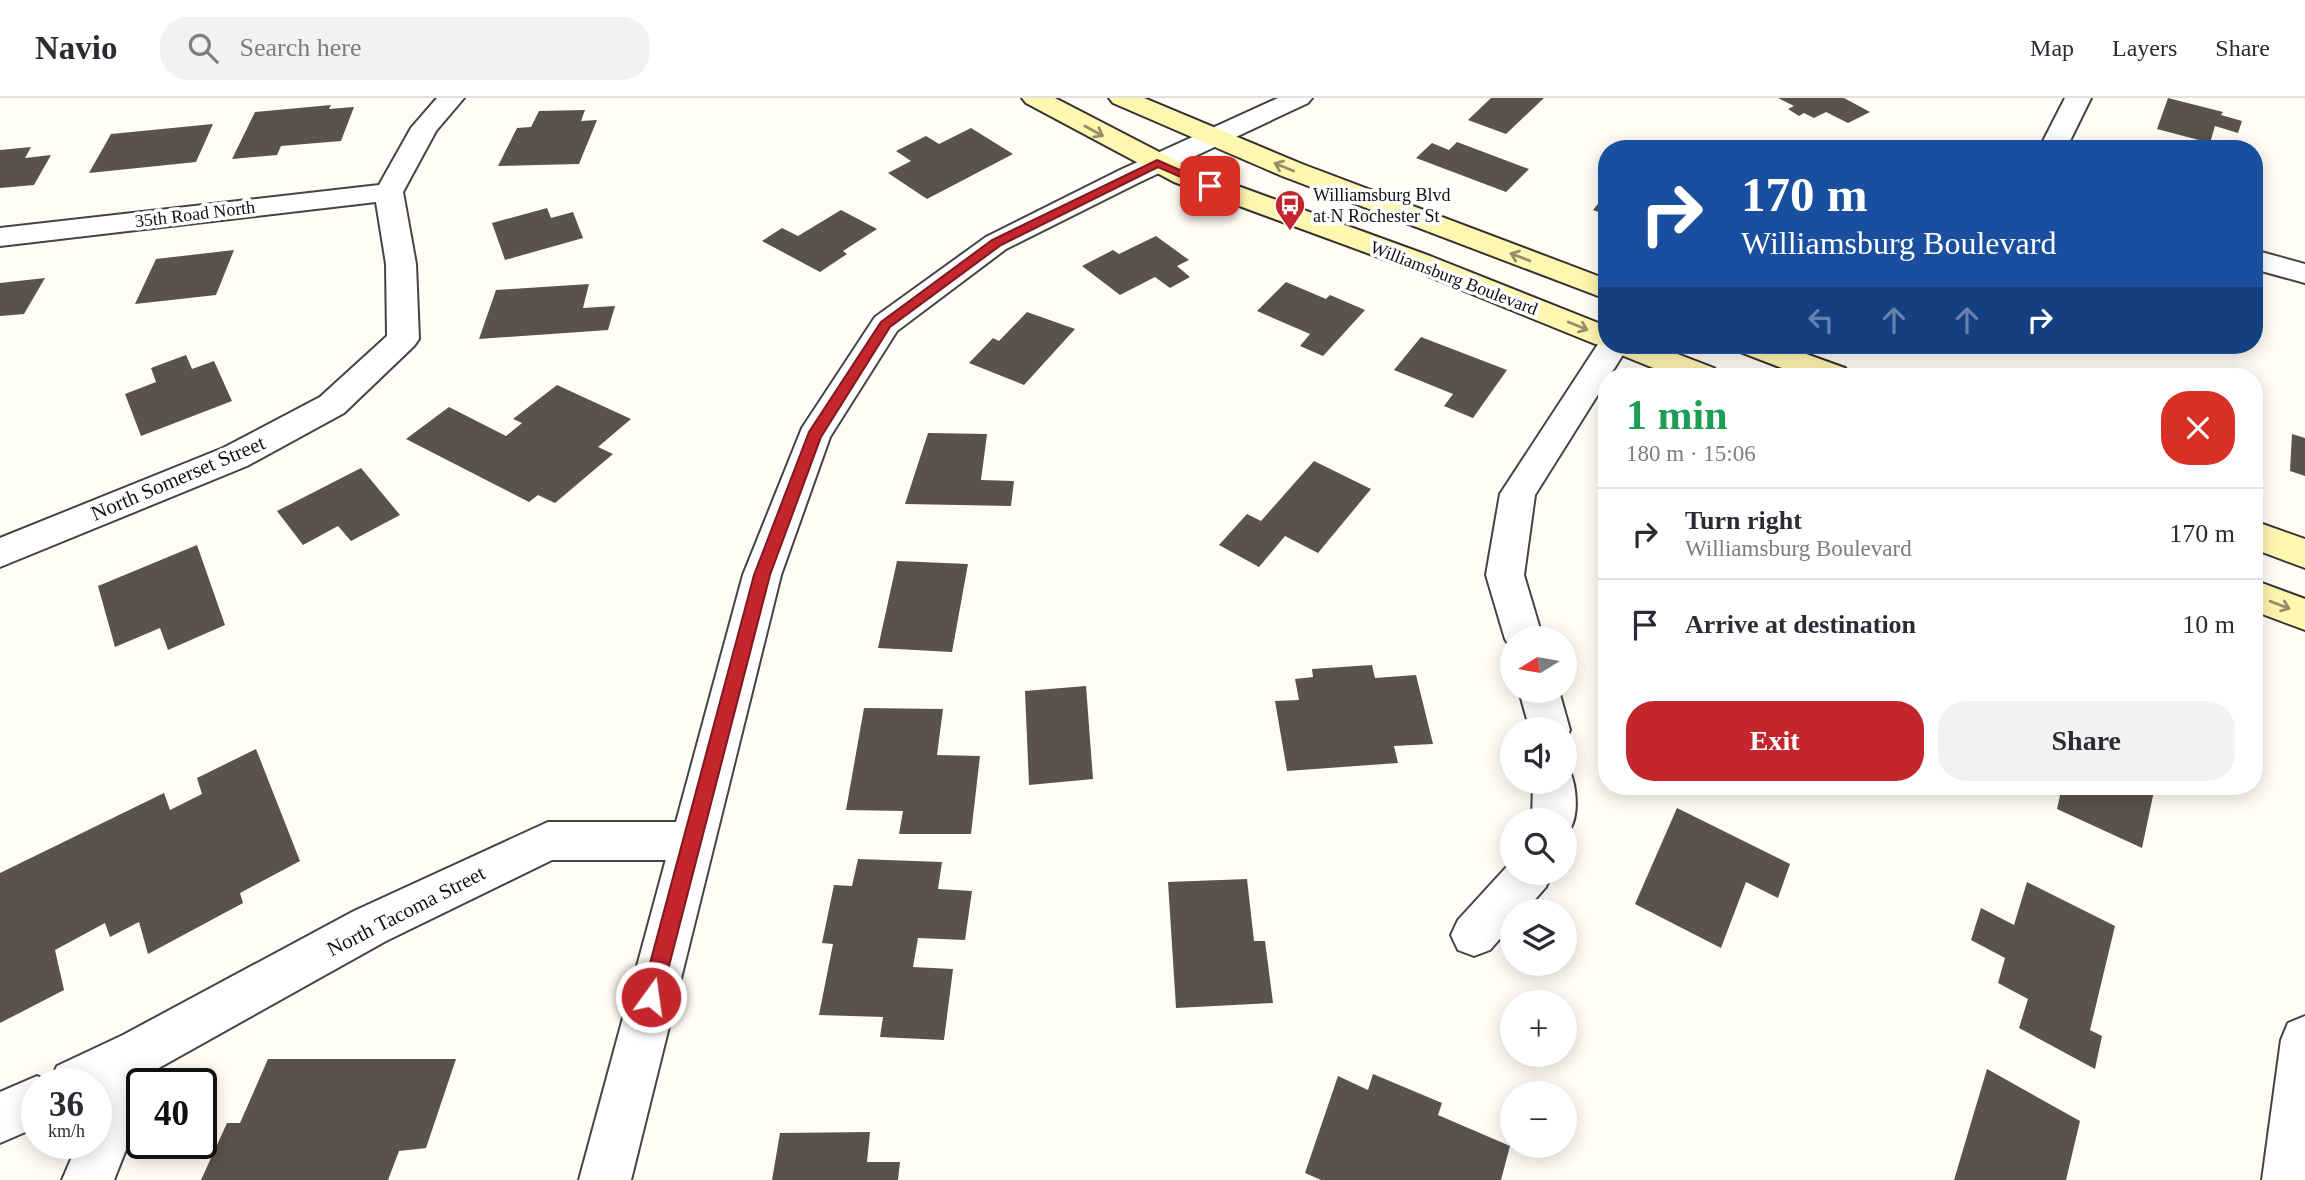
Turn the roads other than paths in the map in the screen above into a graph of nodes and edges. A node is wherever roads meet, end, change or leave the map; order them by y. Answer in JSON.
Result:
{"nodes":[{"id":1,"x":451,"y":98,"type":"edge"},
{"id":2,"x":1035,"y":98,"type":"edge"},
{"id":3,"x":1122,"y":98,"type":"edge"},
{"id":4,"x":1298,"y":98,"type":"edge"},
{"id":5,"x":2078,"y":98,"type":"edge"},
{"id":6,"x":1213,"y":138,"type":"junction"},
{"id":7,"x":2057,"y":140,"type":"edge"},
{"id":8,"x":1157,"y":163,"type":"junction"},
{"id":9,"x":389,"y":192,"type":"junction"},
{"id":10,"x":0,"y":237,"type":"edge"},
{"id":11,"x":2263,"y":262,"type":"edge"},
{"id":12,"x":2305,"y":274,"type":"edge"},
{"id":13,"x":1598,"y":287,"type":"edge"},
{"id":14,"x":1598,"y":334,"type":"edge"},
{"id":15,"x":1648,"y":354,"type":"edge"},
{"id":16,"x":1775,"y":354,"type":"edge"},
{"id":17,"x":1683,"y":368,"type":"edge"},
{"id":18,"x":1813,"y":368,"type":"edge"},
{"id":19,"x":1598,"y":370,"type":"edge"},
{"id":20,"x":2263,"y":538,"type":"edge"},
{"id":21,"x":0,"y":553,"type":"edge"},
{"id":22,"x":2305,"y":554,"type":"edge"},
{"id":23,"x":2263,"y":599,"type":"edge"},
{"id":24,"x":2305,"y":615,"type":"edge"},
{"id":25,"x":1520,"y":626,"type":"edge"},
{"id":26,"x":691,"y":841,"type":"junction"},
{"id":27,"x":1519,"y":885,"type":"edge"},
{"id":28,"x":1474,"y":936,"type":"dead end"},
{"id":29,"x":2305,"y":1040,"type":"edge"},
{"id":30,"x":140,"y":1052,"type":"junction"},
{"id":31,"x":106,"y":1068,"type":"edge"},
{"id":32,"x":21,"y":1108,"type":"edge"},
{"id":33,"x":0,"y":1118,"type":"edge"},
{"id":34,"x":88,"y":1180,"type":"edge"},
{"id":35,"x":605,"y":1180,"type":"edge"},
{"id":36,"x":2288,"y":1180,"type":"edge"}],
"edges":[{"from":1,"to":9,"type":"street"},
{"from":2,"to":8,"type":"main road","name":"Williamsburg Boulevard","one_way":true},
{"from":3,"to":6,"type":"main road"},
{"from":4,"to":6,"type":"street"},
{"from":5,"to":7,"type":"street"},
{"from":6,"to":8,"type":"street"},
{"from":13,"to":6,"type":"main road","one_way":true},
{"from":8,"to":14,"type":"main road","name":"Williamsburg Boulevard","one_way":true},
{"from":8,"to":26,"type":"street"},
{"from":9,"to":10,"type":"street","name":"35th Road North"},
{"from":9,"to":21,"type":"street","name":"North Somerset Street"},
{"from":11,"to":12,"type":"street"},
{"from":15,"to":17,"type":"main road"},
{"from":16,"to":18,"type":"main road"},
{"from":19,"to":25,"type":"street"},
{"from":20,"to":22,"type":"main road"},
{"from":23,"to":24,"type":"main road","one_way":true},
{"from":26,"to":30,"type":"street","name":"North Tacoma Street"},
{"from":26,"to":35,"type":"street"},
{"from":27,"to":28,"type":"street"},
{"from":29,"to":36,"type":"street"},
{"from":30,"to":31,"type":"street","name":"North Tacoma Street"},
{"from":30,"to":34,"type":"street"},
{"from":32,"to":33,"type":"street"}]}
